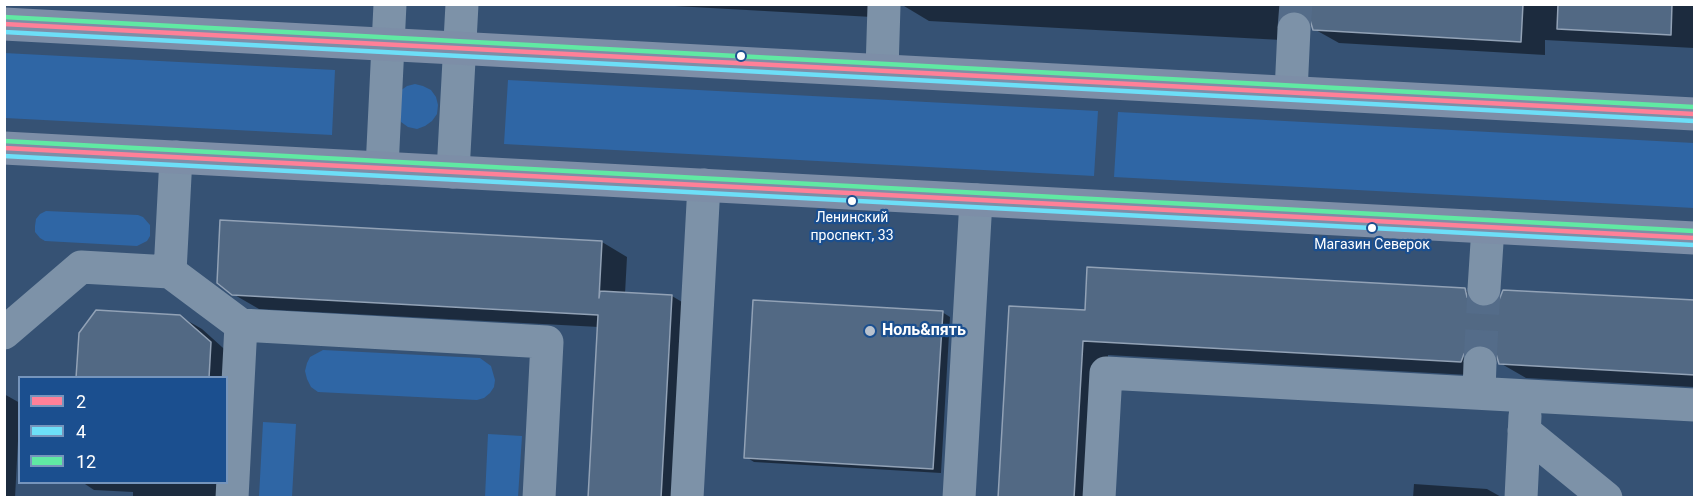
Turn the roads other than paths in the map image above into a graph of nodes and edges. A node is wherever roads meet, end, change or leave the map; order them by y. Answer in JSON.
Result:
{"nodes":[{"id":1,"x":390,"y":4,"type":"edge"},
{"id":2,"x":462,"y":4,"type":"edge"},
{"id":3,"x":884,"y":6,"type":"dead end"},
{"id":4,"x":4,"y":24,"type":"edge"},
{"id":5,"x":1294,"y":29,"type":"tunnel mouth"},
{"id":6,"x":388,"y":44,"type":"junction"},
{"id":7,"x":459,"y":48,"type":"junction"},
{"id":8,"x":882,"y":70,"type":"junction"},
{"id":9,"x":1291,"y":92,"type":"junction"},
{"id":10,"x":1695,"y":114,"type":"edge"},
{"id":11,"x":4,"y":148,"type":"edge"},
{"id":12,"x":176,"y":157,"type":"junction"},
{"id":13,"x":382,"y":168,"type":"junction"},
{"id":14,"x":453,"y":172,"type":"junction"},
{"id":15,"x":704,"y":185,"type":"junction"},
{"id":16,"x":976,"y":200,"type":"junction"},
{"id":17,"x":1488,"y":227,"type":"junction"},
{"id":18,"x":1695,"y":238,"type":"edge"},
{"id":19,"x":170,"y":272,"type":"junction"},
{"id":20,"x":1484,"y":289,"type":"tunnel mouth"},
{"id":21,"x":241,"y":325,"type":"junction"},
{"id":22,"x":4,"y":333,"type":"edge"},
{"id":23,"x":1527,"y":396,"type":"junction"},
{"id":24,"x":1695,"y":405,"type":"edge"},
{"id":25,"x":1524,"y":431,"type":"junction"},
{"id":26,"x":232,"y":498,"type":"edge"},
{"id":27,"x":539,"y":498,"type":"edge"},
{"id":28,"x":687,"y":498,"type":"edge"},
{"id":29,"x":959,"y":498,"type":"edge"},
{"id":30,"x":1099,"y":498,"type":"edge"},
{"id":31,"x":1521,"y":498,"type":"edge"},
{"id":32,"x":1606,"y":498,"type":"edge"}],
"edges":[{"from":1,"to":6,"type":"street"},
{"from":2,"to":7,"type":"street"},
{"from":3,"to":8,"type":"street"},
{"from":4,"to":6,"type":"main road"},
{"from":5,"to":9,"type":"street"},
{"from":6,"to":7,"type":"main road"},
{"from":6,"to":13,"type":"street"},
{"from":7,"to":8,"type":"main road"},
{"from":7,"to":14,"type":"street"},
{"from":8,"to":9,"type":"main road"},
{"from":9,"to":10,"type":"main road"},
{"from":11,"to":12,"type":"main road"},
{"from":12,"to":13,"type":"main road"},
{"from":12,"to":19,"type":"street"},
{"from":13,"to":14,"type":"main road"},
{"from":14,"to":15,"type":"main road"},
{"from":15,"to":16,"type":"main road"},
{"from":15,"to":28,"type":"street"},
{"from":16,"to":17,"type":"main road"},
{"from":16,"to":29,"type":"street"},
{"from":17,"to":18,"type":"main road"},
{"from":17,"to":20,"type":"street"},
{"from":19,"to":21,"type":"street"},
{"from":19,"to":22,"type":"street"},
{"from":21,"to":26,"type":"street"},
{"from":21,"to":27,"type":"street"},
{"from":23,"to":24,"type":"street"},
{"from":23,"to":25,"type":"street"},
{"from":23,"to":30,"type":"street"},
{"from":25,"to":31,"type":"street"},
{"from":25,"to":32,"type":"street"}]}
